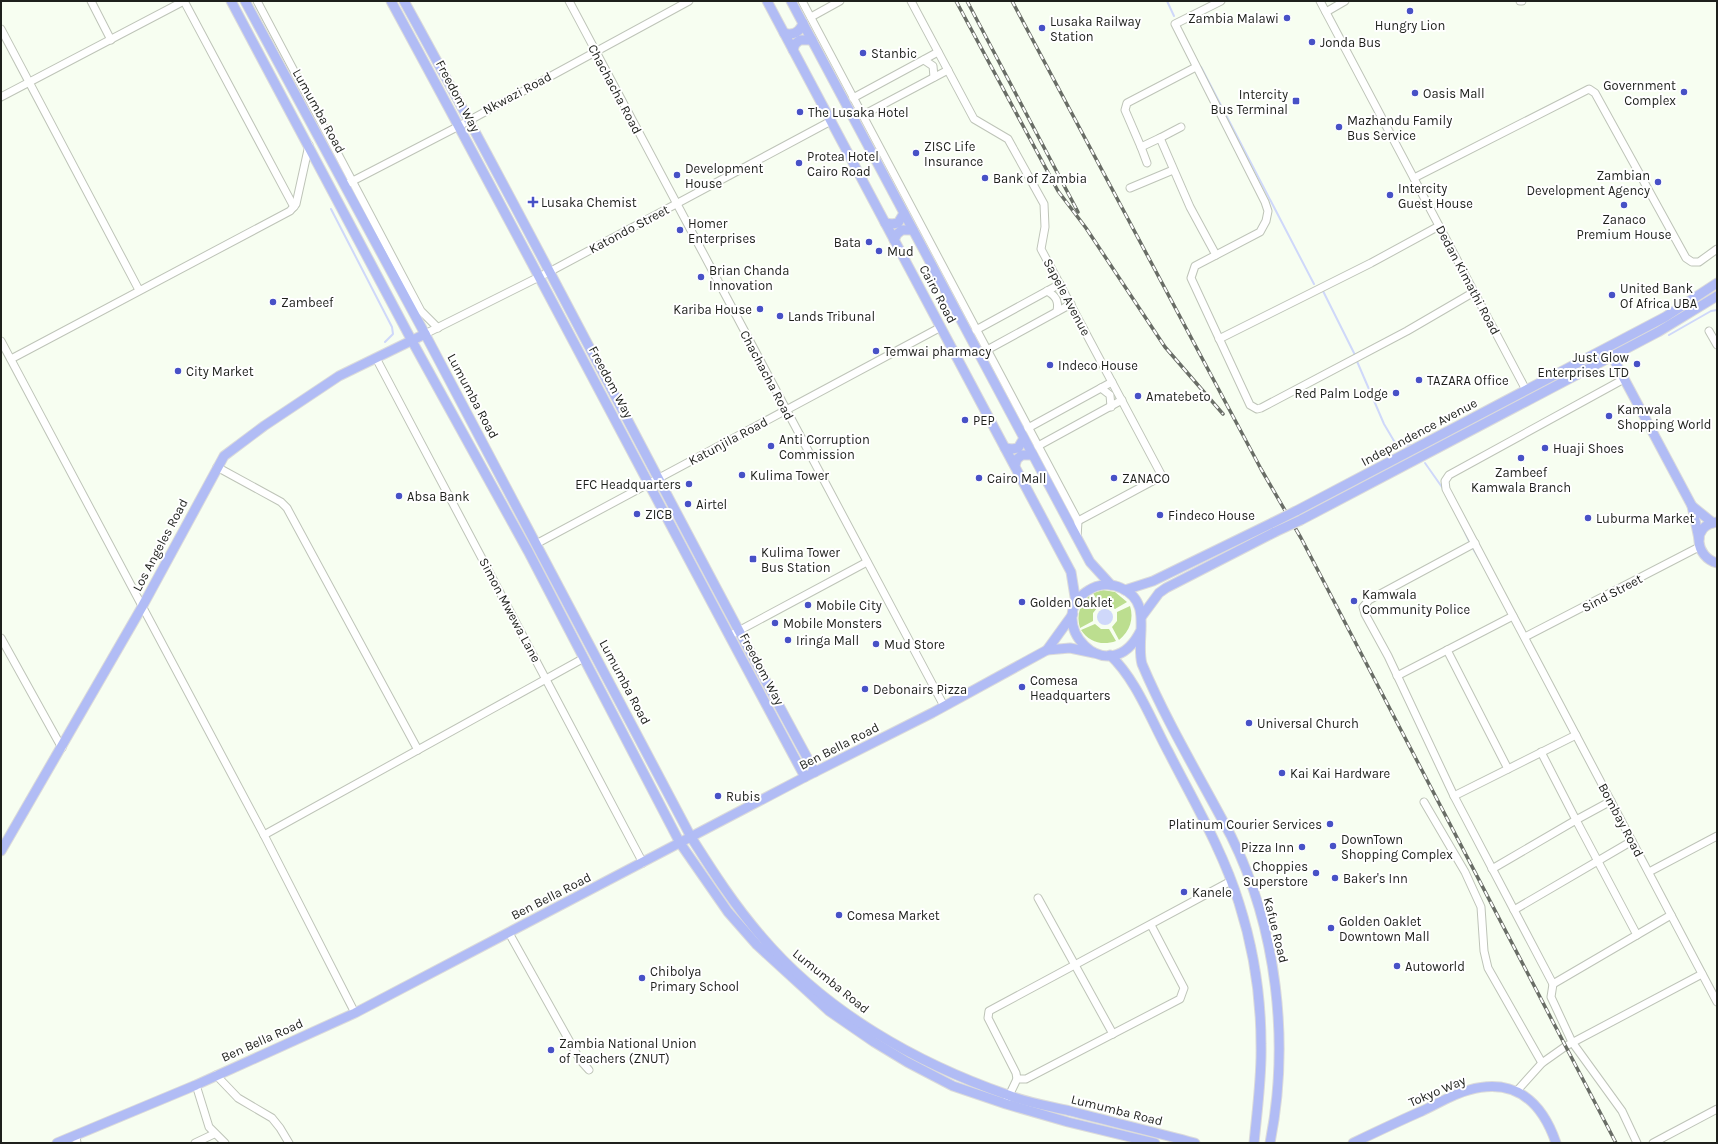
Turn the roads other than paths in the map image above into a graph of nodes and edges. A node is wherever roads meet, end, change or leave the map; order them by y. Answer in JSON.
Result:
{"nodes":[{"id":1,"x":91,"y":1,"type":"edge"},
{"id":2,"x":184,"y":1,"type":"edge"},
{"id":3,"x":231,"y":1,"type":"edge"},
{"id":4,"x":245,"y":1,"type":"edge"},
{"id":5,"x":257,"y":1,"type":"edge"},
{"id":6,"x":391,"y":1,"type":"edge"},
{"id":7,"x":404,"y":1,"type":"edge"},
{"id":8,"x":569,"y":1,"type":"edge"},
{"id":9,"x":689,"y":1,"type":"edge"},
{"id":10,"x":767,"y":1,"type":"edge"},
{"id":11,"x":791,"y":1,"type":"edge"},
{"id":12,"x":840,"y":1,"type":"edge"},
{"id":13,"x":911,"y":1,"type":"edge"},
{"id":14,"x":1221,"y":1,"type":"edge"},
{"id":15,"x":1320,"y":1,"type":"edge"},
{"id":16,"x":1345,"y":1,"type":"edge"},
{"id":17,"x":804,"y":2,"type":"edge"},
{"id":18,"x":1326,"y":12,"type":"junction"},
{"id":19,"x":811,"y":17,"type":"junction"},
{"id":20,"x":803,"y":23,"type":"junction"},
{"id":21,"x":1,"y":29,"type":"edge"},
{"id":22,"x":784,"y":33,"type":"junction"},
{"id":23,"x":110,"y":40,"type":"junction"},
{"id":24,"x":812,"y":40,"type":"junction"},
{"id":25,"x":793,"y":50,"type":"junction"},
{"id":26,"x":595,"y":51,"type":"junction"},
{"id":27,"x":938,"y":52,"type":"junction"},
{"id":28,"x":924,"y":60,"type":"junction"},
{"id":29,"x":1196,"y":67,"type":"junction"},
{"id":30,"x":948,"y":70,"type":"junction"},
{"id":31,"x":934,"y":77,"type":"junction"},
{"id":32,"x":30,"y":82,"type":"junction"},
{"id":33,"x":847,"y":85,"type":"junction"},
{"id":34,"x":836,"y":86,"type":"junction"},
{"id":35,"x":1,"y":97,"type":"edge"},
{"id":36,"x":853,"y":98,"type":"junction"},
{"id":37,"x":862,"y":115,"type":"junction"},
{"id":38,"x":470,"y":119,"type":"junction"},
{"id":39,"x":831,"y":121,"type":"junction"},
{"id":40,"x":459,"y":126,"type":"junction"},
{"id":41,"x":1181,"y":127,"type":"dead end"},
{"id":42,"x":1160,"y":138,"type":"junction"},
{"id":43,"x":309,"y":145,"type":"junction"},
{"id":44,"x":1141,"y":147,"type":"junction"},
{"id":45,"x":881,"y":150,"type":"junction"},
{"id":46,"x":876,"y":160,"type":"junction"},
{"id":47,"x":1147,"y":163,"type":"dead end"},
{"id":48,"x":1173,"y":170,"type":"junction"},
{"id":49,"x":1414,"y":178,"type":"junction"},
{"id":50,"x":348,"y":183,"type":"junction"},
{"id":51,"x":1130,"y":188,"type":"dead end"},
{"id":52,"x":676,"y":204,"type":"junction"},
{"id":53,"x":294,"y":207,"type":"junction"},
{"id":54,"x":904,"y":213,"type":"junction"},
{"id":55,"x":885,"y":223,"type":"junction"},
{"id":56,"x":1439,"y":226,"type":"junction"},
{"id":57,"x":913,"y":230,"type":"junction"},
{"id":58,"x":894,"y":240,"type":"junction"},
{"id":59,"x":934,"y":249,"type":"junction"},
{"id":60,"x":1717,"y":249,"type":"edge"},
{"id":61,"x":924,"y":250,"type":"junction"},
{"id":62,"x":1216,"y":255,"type":"junction"},
{"id":63,"x":551,"y":271,"type":"junction"},
{"id":64,"x":539,"y":277,"type":"junction"},
{"id":65,"x":1717,"y":283,"type":"edge"},
{"id":66,"x":1060,"y":284,"type":"junction"},
{"id":67,"x":139,"y":290,"type":"junction"},
{"id":68,"x":1047,"y":291,"type":"junction"},
{"id":69,"x":1474,"y":292,"type":"junction"},
{"id":70,"x":1717,"y":296,"type":"edge"},
{"id":71,"x":1071,"y":304,"type":"junction"},
{"id":72,"x":1057,"y":311,"type":"junction"},
{"id":73,"x":941,"y":327,"type":"junction"},
{"id":74,"x":438,"y":328,"type":"junction"},
{"id":75,"x":976,"y":330,"type":"junction"},
{"id":76,"x":1709,"y":331,"type":"dead end"},
{"id":77,"x":425,"y":334,"type":"junction"},
{"id":78,"x":1219,"y":339,"type":"junction"},
{"id":79,"x":1,"y":341,"type":"edge"},
{"id":80,"x":412,"y":341,"type":"junction"},
{"id":81,"x":1717,"y":345,"type":"edge"},
{"id":82,"x":987,"y":350,"type":"junction"},
{"id":83,"x":1612,"y":356,"type":"junction"},
{"id":84,"x":376,"y":358,"type":"junction"},
{"id":85,"x":11,"y":359,"type":"junction"},
{"id":86,"x":998,"y":371,"type":"junction"},
{"id":87,"x":1624,"y":379,"type":"junction"},
{"id":88,"x":993,"y":381,"type":"junction"},
{"id":89,"x":1112,"y":382,"type":"junction"},
{"id":90,"x":1101,"y":388,"type":"junction"},
{"id":91,"x":1526,"y":390,"type":"junction"},
{"id":92,"x":1122,"y":400,"type":"junction"},
{"id":93,"x":1111,"y":406,"type":"junction"},
{"id":94,"x":786,"y":410,"type":"junction"},
{"id":95,"x":1028,"y":428,"type":"junction"},
{"id":96,"x":1024,"y":438,"type":"junction"},
{"id":97,"x":1038,"y":446,"type":"junction"},
{"id":98,"x":1006,"y":448,"type":"junction"},
{"id":99,"x":1033,"y":455,"type":"junction"},
{"id":100,"x":1015,"y":465,"type":"junction"},
{"id":101,"x":217,"y":467,"type":"junction"},
{"id":102,"x":659,"y":478,"type":"junction"},
{"id":103,"x":1050,"y":478,"type":"junction"},
{"id":104,"x":648,"y":484,"type":"junction"},
{"id":105,"x":1692,"y":506,"type":"junction"},
{"id":106,"x":1078,"y":521,"type":"junction"},
{"id":107,"x":1715,"y":522,"type":"edge"},
{"id":108,"x":1077,"y":538,"type":"junction"},
{"id":109,"x":1475,"y":543,"type":"junction"},
{"id":110,"x":1699,"y":543,"type":"junction"},
{"id":111,"x":536,"y":544,"type":"junction"},
{"id":112,"x":867,"y":562,"type":"junction"},
{"id":113,"x":1717,"y":564,"type":"edge"},
{"id":114,"x":707,"y":569,"type":"junction"},
{"id":115,"x":696,"y":575,"type":"junction"},
{"id":116,"x":1112,"y":585,"type":"junction"},
{"id":117,"x":1125,"y":590,"type":"junction"},
{"id":118,"x":1076,"y":603,"type":"junction"},
{"id":119,"x":142,"y":607,"type":"junction"},
{"id":120,"x":1073,"y":614,"type":"junction"},
{"id":121,"x":1142,"y":616,"type":"junction"},
{"id":122,"x":1513,"y":616,"type":"junction"},
{"id":123,"x":1141,"y":630,"type":"junction"},
{"id":124,"x":738,"y":631,"type":"junction"},
{"id":125,"x":729,"y":636,"type":"junction"},
{"id":126,"x":1525,"y":637,"type":"junction"},
{"id":127,"x":1,"y":638,"type":"edge"},
{"id":128,"x":1047,"y":650,"type":"junction"},
{"id":129,"x":1446,"y":650,"type":"junction"},
{"id":130,"x":1094,"y":653,"type":"junction"},
{"id":131,"x":1110,"y":655,"type":"junction"},
{"id":132,"x":584,"y":658,"type":"junction"},
{"id":133,"x":1396,"y":676,"type":"junction"},
{"id":134,"x":547,"y":679,"type":"junction"},
{"id":135,"x":944,"y":706,"type":"junction"},
{"id":136,"x":1576,"y":735,"type":"junction"},
{"id":137,"x":62,"y":748,"type":"junction"},
{"id":138,"x":418,"y":750,"type":"junction"},
{"id":139,"x":1541,"y":752,"type":"junction"},
{"id":140,"x":1508,"y":769,"type":"junction"},
{"id":141,"x":815,"y":772,"type":"junction"},
{"id":142,"x":805,"y":777,"type":"junction"},
{"id":143,"x":1454,"y":796,"type":"junction"},
{"id":144,"x":1611,"y":801,"type":"junction"},
{"id":145,"x":1424,"y":802,"type":"dead end"},
{"id":146,"x":1576,"y":820,"type":"junction"},
{"id":147,"x":264,"y":835,"type":"junction"},
{"id":148,"x":1717,"y":836,"type":"edge"},
{"id":149,"x":691,"y":837,"type":"junction"},
{"id":150,"x":1632,"y":841,"type":"junction"},
{"id":151,"x":680,"y":843,"type":"junction"},
{"id":152,"x":1,"y":851,"type":"edge"},
{"id":153,"x":1598,"y":861,"type":"junction"},
{"id":154,"x":643,"y":863,"type":"junction"},
{"id":155,"x":1492,"y":869,"type":"junction"},
{"id":156,"x":1649,"y":872,"type":"junction"},
{"id":157,"x":1232,"y":881,"type":"junction"},
{"id":158,"x":1038,"y":898,"type":"dead end"},
{"id":159,"x":1514,"y":910,"type":"junction"},
{"id":160,"x":1671,"y":915,"type":"junction"},
{"id":161,"x":1151,"y":925,"type":"junction"},
{"id":162,"x":509,"y":933,"type":"junction"},
{"id":163,"x":1638,"y":935,"type":"junction"},
{"id":164,"x":1075,"y":964,"type":"junction"},
{"id":165,"x":1702,"y":974,"type":"junction"},
{"id":166,"x":1553,"y":984,"type":"junction"},
{"id":167,"x":1717,"y":1000,"type":"edge"},
{"id":168,"x":355,"y":1013,"type":"junction"},
{"id":169,"x":1113,"y":1034,"type":"junction"},
{"id":170,"x":1572,"y":1042,"type":"junction"},
{"id":171,"x":1542,"y":1063,"type":"junction"},
{"id":172,"x":589,"y":1070,"type":"dead end"},
{"id":173,"x":216,"y":1075,"type":"junction"},
{"id":174,"x":1017,"y":1079,"type":"junction"},
{"id":175,"x":196,"y":1085,"type":"junction"},
{"id":176,"x":1516,"y":1092,"type":"junction"},
{"id":177,"x":1007,"y":1100,"type":"junction"},
{"id":178,"x":1717,"y":1109,"type":"edge"},
{"id":179,"x":1255,"y":1133,"type":"junction"},
{"id":180,"x":214,"y":1134,"type":"junction"},
{"id":181,"x":77,"y":1139,"type":"edge"},
{"id":182,"x":57,"y":1143,"type":"edge"},
{"id":183,"x":195,"y":1143,"type":"edge"},
{"id":184,"x":225,"y":1143,"type":"edge"},
{"id":185,"x":288,"y":1143,"type":"edge"},
{"id":186,"x":1155,"y":1143,"type":"edge"},
{"id":187,"x":1195,"y":1143,"type":"edge"},
{"id":188,"x":1249,"y":1143,"type":"edge"},
{"id":189,"x":1254,"y":1143,"type":"edge"},
{"id":190,"x":1270,"y":1143,"type":"edge"},
{"id":191,"x":1353,"y":1143,"type":"edge"},
{"id":192,"x":1556,"y":1143,"type":"edge"},
{"id":193,"x":1637,"y":1143,"type":"edge"},
{"id":194,"x":1653,"y":1143,"type":"edge"}],
"edges":[{"from":1,"to":23,"type":"street"},
{"from":2,"to":23,"type":"street"},
{"from":2,"to":53,"type":"street"},
{"from":3,"to":43,"type":"main road","name":"Lumumba Road"},
{"from":4,"to":50,"type":"main road","name":"Lumumba Road"},
{"from":5,"to":50,"type":"street"},
{"from":6,"to":40,"type":"main road","name":"Freedom Way"},
{"from":7,"to":38,"type":"main road","name":"Freedom Way"},
{"from":8,"to":26,"type":"street","name":"Chachacha Road"},
{"from":9,"to":26,"type":"street","name":"Nkwazi Road"},
{"from":10,"to":22,"type":"main road","name":"Cairo Road"},
{"from":11,"to":20,"type":"main road","name":"Cairo Road"},
{"from":12,"to":19,"type":"street"},
{"from":13,"to":27,"type":"street","name":"Sapele Avenue"},
{"from":14,"to":29,"type":"street"},
{"from":15,"to":18,"type":"street","name":"Dedan Kimathi Road"},
{"from":16,"to":18,"type":"street"},
{"from":17,"to":19,"type":"street"},
{"from":18,"to":49,"type":"street","name":"Dedan Kimathi Road"},
{"from":19,"to":33,"type":"street"},
{"from":20,"to":22,"type":"main road"},
{"from":20,"to":24,"type":"main road","name":"Cairo Road"},
{"from":21,"to":32,"type":"street"},
{"from":22,"to":25,"type":"main road","name":"Cairo Road"},
{"from":23,"to":32,"type":"street"},
{"from":24,"to":25,"type":"main road"},
{"from":24,"to":34,"type":"main road","name":"Cairo Road"},
{"from":25,"to":39,"type":"main road","name":"Cairo Road"},
{"from":26,"to":38,"type":"street","name":"Nkwazi Road"},
{"from":26,"to":52,"type":"street","name":"Chachacha Road"},
{"from":27,"to":28,"type":"street"},
{"from":27,"to":30,"type":"street","name":"Sapele Avenue"},
{"from":28,"to":31,"type":"street"},
{"from":28,"to":36,"type":"street"},
{"from":29,"to":44,"type":"street"},
{"from":29,"to":62,"type":"street"},
{"from":30,"to":31,"type":"street"},
{"from":30,"to":66,"type":"street","name":"Sapele Avenue"},
{"from":31,"to":37,"type":"street"},
{"from":32,"to":35,"type":"street"},
{"from":32,"to":67,"type":"street"},
{"from":33,"to":34,"type":"street"},
{"from":33,"to":36,"type":"street"},
{"from":34,"to":46,"type":"main road","name":"Cairo Road"},
{"from":36,"to":37,"type":"street"},
{"from":37,"to":45,"type":"street"},
{"from":38,"to":40,"type":"street","name":"Nkwazi Road"},
{"from":38,"to":63,"type":"main road","name":"Freedom Way"},
{"from":39,"to":52,"type":"street","name":"Katondo Street"},
{"from":39,"to":55,"type":"main road","name":"Cairo Road"},
{"from":40,"to":50,"type":"street","name":"Nkwazi Road"},
{"from":40,"to":64,"type":"main road","name":"Freedom Way"},
{"from":41,"to":42,"type":"street"},
{"from":42,"to":44,"type":"street"},
{"from":42,"to":48,"type":"street"},
{"from":43,"to":53,"type":"street"},
{"from":43,"to":80,"type":"main road","name":"Lumumba Road"},
{"from":44,"to":47,"type":"street"},
{"from":45,"to":46,"type":"street"},
{"from":45,"to":59,"type":"street"},
{"from":46,"to":54,"type":"main road","name":"Cairo Road"},
{"from":48,"to":51,"type":"street"},
{"from":48,"to":62,"type":"street"},
{"from":49,"to":56,"type":"street","name":"Dedan Kimathi Road"},
{"from":49,"to":60,"type":"street"},
{"from":50,"to":74,"type":"street"},
{"from":50,"to":77,"type":"main road","name":"Lumumba Road"},
{"from":52,"to":63,"type":"street","name":"Katondo Street"},
{"from":52,"to":94,"type":"street","name":"Chachacha Road"},
{"from":53,"to":67,"type":"street"},
{"from":54,"to":55,"type":"main road"},
{"from":54,"to":57,"type":"main road","name":"Cairo Road"},
{"from":55,"to":58,"type":"main road","name":"Cairo Road"},
{"from":56,"to":69,"type":"street","name":"Dedan Kimathi Road"},
{"from":56,"to":78,"type":"street"},
{"from":57,"to":58,"type":"main road"},
{"from":57,"to":61,"type":"main road","name":"Cairo Road"},
{"from":58,"to":73,"type":"main road","name":"Cairo Road"},
{"from":59,"to":61,"type":"street"},
{"from":59,"to":75,"type":"street"},
{"from":61,"to":88,"type":"main road","name":"Cairo Road"},
{"from":62,"to":78,"type":"street"},
{"from":63,"to":64,"type":"street","name":"Katondo Street"},
{"from":63,"to":102,"type":"main road","name":"Freedom Way"},
{"from":64,"to":74,"type":"street","name":"Katondo Street"},
{"from":64,"to":104,"type":"main road","name":"Freedom Way"},
{"from":65,"to":91,"type":"main road","name":"Independence Avenue"},
{"from":66,"to":68,"type":"street"},
{"from":66,"to":71,"type":"street","name":"Sapele Avenue"},
{"from":67,"to":85,"type":"street"},
{"from":68,"to":72,"type":"street"},
{"from":68,"to":75,"type":"street"},
{"from":69,"to":78,"type":"street"},
{"from":69,"to":91,"type":"street","name":"Dedan Kimathi Road"},
{"from":70,"to":83,"type":"main road","name":"Independence Avenue"},
{"from":71,"to":72,"type":"street"},
{"from":71,"to":89,"type":"street","name":"Sapele Avenue"},
{"from":72,"to":82,"type":"street"},
{"from":73,"to":94,"type":"street","name":"Katunjila Road"},
{"from":73,"to":98,"type":"main road","name":"Cairo Road"},
{"from":74,"to":77,"type":"street","name":"Katondo Street"},
{"from":75,"to":82,"type":"street"},
{"from":76,"to":81,"type":"street"},
{"from":77,"to":80,"type":"main road","name":"Los Angeles Road"},
{"from":77,"to":111,"type":"main road","name":"Lumumba Road"},
{"from":79,"to":85,"type":"street"},
{"from":80,"to":84,"type":"main road","name":"Los Angeles Road"},
{"from":80,"to":132,"type":"main road","name":"Lumumba Road"},
{"from":82,"to":86,"type":"street"},
{"from":83,"to":87,"type":"main road"},
{"from":83,"to":121,"type":"main road","name":"Independence Avenue","bridge":true},
{"from":84,"to":101,"type":"main road","name":"Los Angeles Road"},
{"from":84,"to":134,"type":"street","name":"Simon Mwewa Lane"},
{"from":85,"to":119,"type":"street"},
{"from":86,"to":88,"type":"street"},
{"from":86,"to":95,"type":"street"},
{"from":87,"to":105,"type":"main road"},
{"from":87,"to":109,"type":"street","name":"Bombay Road"},
{"from":88,"to":96,"type":"main road","name":"Cairo Road"},
{"from":89,"to":90,"type":"street"},
{"from":89,"to":92,"type":"street","name":"Sapele Avenue"},
{"from":90,"to":93,"type":"street"},
{"from":90,"to":95,"type":"street"},
{"from":91,"to":117,"type":"main road","name":"Independence Avenue","bridge":true},
{"from":92,"to":93,"type":"street"},
{"from":92,"to":106,"type":"street","name":"Sapele Avenue"},
{"from":93,"to":97,"type":"street"},
{"from":94,"to":102,"type":"street","name":"Katunjila Road"},
{"from":94,"to":112,"type":"street","name":"Chachacha Road"},
{"from":95,"to":97,"type":"street"},
{"from":96,"to":98,"type":"main road"},
{"from":96,"to":99,"type":"main road","name":"Cairo Road"},
{"from":97,"to":103,"type":"street"},
{"from":98,"to":100,"type":"main road","name":"Cairo Road"},
{"from":99,"to":100,"type":"main road"},
{"from":99,"to":103,"type":"main road","name":"Cairo Road"},
{"from":100,"to":118,"type":"main road","name":"Cairo Road"},
{"from":101,"to":119,"type":"main road","name":"Los Angeles Road"},
{"from":101,"to":138,"type":"street"},
{"from":102,"to":104,"type":"street","name":"Katunjila Road"},
{"from":102,"to":114,"type":"main road","name":"Freedom Way"},
{"from":103,"to":106,"type":"street"},
{"from":103,"to":108,"type":"main road","name":"Cairo Road"},
{"from":104,"to":111,"type":"street","name":"Katunjila Road"},
{"from":104,"to":115,"type":"main road","name":"Freedom Way"},
{"from":105,"to":107,"type":"main road"},
{"from":105,"to":110,"type":"main road"},
{"from":106,"to":108,"type":"street"},
{"from":107,"to":110,"type":"main road"},
{"from":108,"to":116,"type":"main road","name":"Cairo Road"},
{"from":109,"to":122,"type":"street","name":"Bombay Road"},
{"from":109,"to":133,"type":"street"},
{"from":110,"to":113,"type":"main road"},
{"from":110,"to":126,"type":"street","name":"Sind Street"},
{"from":111,"to":149,"type":"main road","name":"Lumumba Road"},
{"from":112,"to":124,"type":"street"},
{"from":112,"to":135,"type":"street","name":"Chachacha Road"},
{"from":114,"to":115,"type":"main road"},
{"from":114,"to":124,"type":"main road","name":"Freedom Way"},
{"from":115,"to":125,"type":"main road","name":"Freedom Way"},
{"from":116,"to":117,"type":"main road"},
{"from":116,"to":118,"type":"main road"},
{"from":117,"to":121,"type":"main road"},
{"from":118,"to":120,"type":"main road"},
{"from":119,"to":137,"type":"main road","name":"Los Angeles Road"},
{"from":119,"to":147,"type":"street"},
{"from":120,"to":128,"type":"main road","name":"Ben Bella Road"},
{"from":120,"to":130,"type":"main road"},
{"from":121,"to":123,"type":"main road"},
{"from":122,"to":126,"type":"street","name":"Bombay Road"},
{"from":122,"to":129,"type":"street"},
{"from":123,"to":131,"type":"main road"},
{"from":123,"to":190,"type":"main road","name":"Kafue Road"},
{"from":124,"to":125,"type":"street"},
{"from":124,"to":141,"type":"main road","name":"Freedom Way"},
{"from":125,"to":142,"type":"main road","name":"Freedom Way"},
{"from":126,"to":136,"type":"street","name":"Bombay Road"},
{"from":127,"to":137,"type":"street"},
{"from":128,"to":130,"type":"main road","name":"Ben Bella Road"},
{"from":128,"to":135,"type":"main road","name":"Ben Bella Road"},
{"from":129,"to":133,"type":"street"},
{"from":129,"to":140,"type":"street"},
{"from":130,"to":131,"type":"main road"},
{"from":131,"to":157,"type":"main road"},
{"from":132,"to":134,"type":"street"},
{"from":132,"to":151,"type":"main road","name":"Lumumba Road"},
{"from":133,"to":143,"type":"street"},
{"from":134,"to":138,"type":"street"},
{"from":134,"to":154,"type":"street","name":"Simon Mwewa Lane"},
{"from":135,"to":141,"type":"main road","name":"Ben Bella Road"},
{"from":136,"to":139,"type":"street"},
{"from":136,"to":144,"type":"street","name":"Bombay Road"},
{"from":137,"to":152,"type":"main road","name":"Los Angeles Road"},
{"from":138,"to":147,"type":"street"},
{"from":139,"to":140,"type":"street"},
{"from":139,"to":146,"type":"street"},
{"from":140,"to":143,"type":"street"},
{"from":141,"to":142,"type":"main road","name":"Ben Bella Road"},
{"from":142,"to":149,"type":"main road","name":"Ben Bella Road"},
{"from":143,"to":155,"type":"street"},
{"from":144,"to":146,"type":"street"},
{"from":144,"to":150,"type":"street","name":"Bombay Road"},
{"from":145,"to":171,"type":"street"},
{"from":146,"to":153,"type":"street"},
{"from":146,"to":155,"type":"street"},
{"from":147,"to":168,"type":"street"},
{"from":148,"to":156,"type":"street"},
{"from":149,"to":151,"type":"main road","name":"Ben Bella Road"},
{"from":149,"to":177,"type":"main road","name":"Lumumba Road"},
{"from":150,"to":153,"type":"street"},
{"from":150,"to":156,"type":"street","name":"Bombay Road"},
{"from":151,"to":154,"type":"main road","name":"Ben Bella Road"},
{"from":151,"to":177,"type":"main road","name":"Lumumba Road"},
{"from":153,"to":159,"type":"street"},
{"from":153,"to":163,"type":"street"},
{"from":154,"to":162,"type":"main road","name":"Ben Bella Road"},
{"from":155,"to":159,"type":"street"},
{"from":156,"to":160,"type":"street","name":"Bombay Road"},
{"from":157,"to":161,"type":"street"},
{"from":157,"to":179,"type":"main road"},
{"from":158,"to":164,"type":"street"},
{"from":159,"to":166,"type":"street"},
{"from":160,"to":163,"type":"street"},
{"from":160,"to":165,"type":"street","name":"Bombay Road"},
{"from":161,"to":164,"type":"street"},
{"from":161,"to":169,"type":"street"},
{"from":162,"to":168,"type":"main road","name":"Ben Bella Road"},
{"from":162,"to":172,"type":"street"},
{"from":163,"to":166,"type":"street"},
{"from":164,"to":169,"type":"street"},
{"from":164,"to":174,"type":"street"},
{"from":165,"to":167,"type":"street","name":"Bombay Road"},
{"from":165,"to":170,"type":"street"},
{"from":166,"to":170,"type":"street"},
{"from":168,"to":173,"type":"main road","name":"Ben Bella Road"},
{"from":169,"to":174,"type":"street"},
{"from":170,"to":171,"type":"street"},
{"from":170,"to":193,"type":"street"},
{"from":171,"to":176,"type":"street"},
{"from":173,"to":175,"type":"main road","name":"Ben Bella Road"},
{"from":173,"to":185,"type":"street"},
{"from":174,"to":177,"type":"street"},
{"from":175,"to":180,"type":"street"},
{"from":175,"to":181,"type":"main road","name":"Ben Bella Road"},
{"from":176,"to":191,"type":"main road","name":"Tokyo Way"},
{"from":176,"to":192,"type":"main road","name":"Tokyo Way"},
{"from":177,"to":186,"type":"main road","name":"Lumumba Road"},
{"from":177,"to":187,"type":"main road","name":"Lumumba Road"},
{"from":178,"to":194,"type":"street"},
{"from":179,"to":188,"type":"main road"},
{"from":179,"to":189,"type":"main road"},
{"from":180,"to":183,"type":"street"},
{"from":180,"to":184,"type":"street"},
{"from":181,"to":182,"type":"main road","name":"Ben Bella Road"}]}
